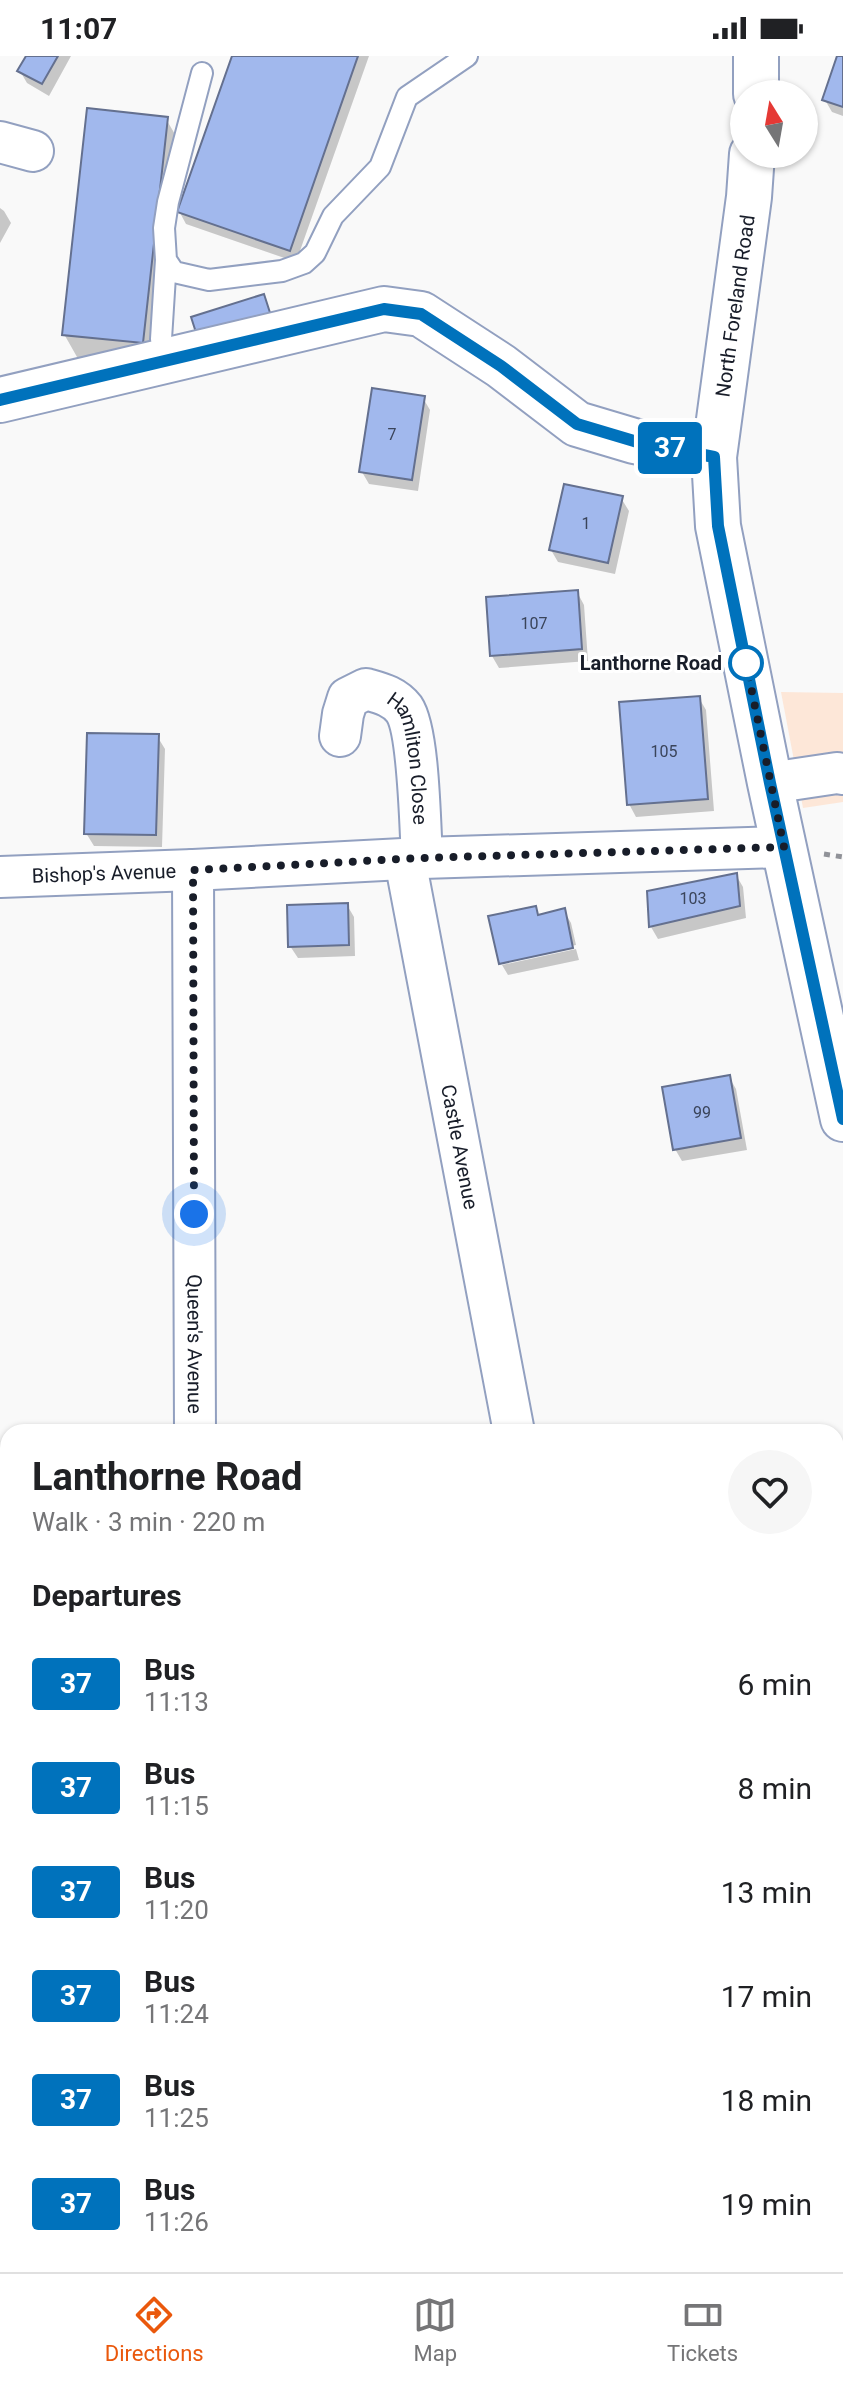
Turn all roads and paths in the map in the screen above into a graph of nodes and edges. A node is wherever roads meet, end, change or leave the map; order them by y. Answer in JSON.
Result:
{"nodes":[{"id":1,"x":467,"y":56,"type":"edge"},
{"id":2,"x":756,"y":56,"type":"edge"},
{"id":3,"x":202,"y":73,"type":"dead end"},
{"id":4,"x":756,"y":80,"type":"edge"},
{"id":5,"x":751,"y":168,"type":"edge"},
{"id":6,"x":166,"y":260,"type":"junction"},
{"id":7,"x":168,"y":360,"type":"junction"},
{"id":8,"x":0,"y":400,"type":"edge"},
{"id":9,"x":714,"y":457,"type":"junction"},
{"id":10,"x":340,"y":736,"type":"dead end"},
{"id":11,"x":843,"y":774,"type":"edge"},
{"id":12,"x":770,"y":783,"type":"junction"},
{"id":13,"x":784,"y":847,"type":"junction"},
{"id":14,"x":413,"y":859,"type":"junction"},
{"id":15,"x":193,"y":870,"type":"junction"},
{"id":16,"x":0,"y":877,"type":"edge"},
{"id":17,"x":843,"y":1119,"type":"edge"},
{"id":18,"x":195,"y":1424,"type":"edge"},
{"id":19,"x":513,"y":1424,"type":"edge"}],
"edges":[{"from":1,"to":6,"type":"lane"},
{"from":2,"to":4,"type":"main road"},
{"from":3,"to":6,"type":"lane"},
{"from":5,"to":9,"type":"main road","name":"North Foreland Road"},
{"from":6,"to":7,"type":"lane"},
{"from":7,"to":8,"type":"main road"},
{"from":7,"to":9,"type":"main road"},
{"from":9,"to":12,"type":"main road","name":"North Foreland Road"},
{"from":10,"to":14,"type":"street","name":"Hamliton Close"},
{"from":11,"to":12,"type":"street"},
{"from":12,"to":13,"type":"main road","name":"North Foreland Road"},
{"from":13,"to":14,"type":"street","name":"Bishop's Avenue"},
{"from":13,"to":17,"type":"main road","name":"North Foreland Road"},
{"from":14,"to":15,"type":"street","name":"Bishop's Avenue"},
{"from":14,"to":19,"type":"street","name":"Castle Avenue"},
{"from":15,"to":16,"type":"street","name":"Bishop's Avenue"},
{"from":15,"to":18,"type":"street","name":"Queen's Avenue"}]}
